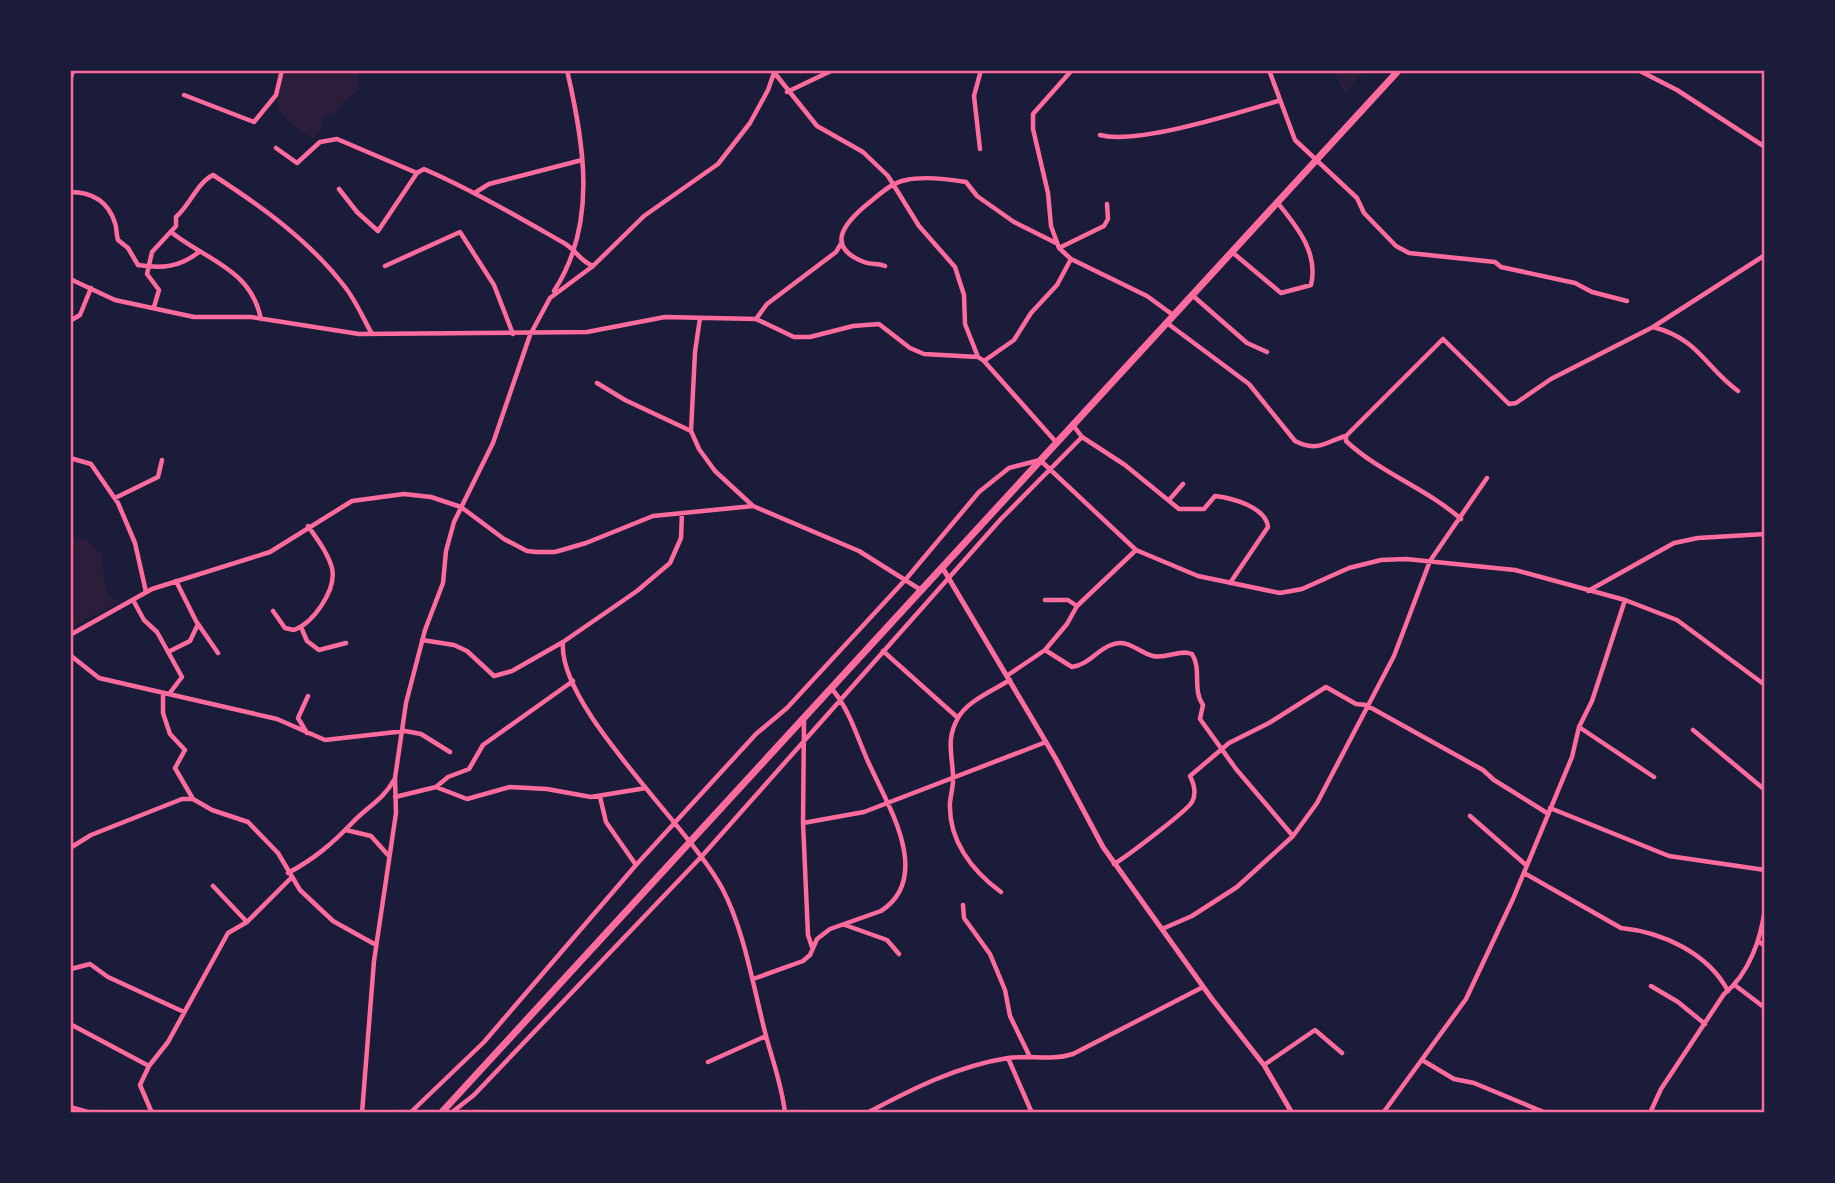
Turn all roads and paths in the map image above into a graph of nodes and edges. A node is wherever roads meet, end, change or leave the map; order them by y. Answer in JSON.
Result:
{"nodes":[{"id":1,"x":72,"y":70,"type":"edge"},
{"id":2,"x":282,"y":70,"type":"edge"},
{"id":3,"x":567,"y":70,"type":"edge"},
{"id":4,"x":832,"y":70,"type":"edge"},
{"id":5,"x":981,"y":70,"type":"edge"},
{"id":6,"x":1269,"y":70,"type":"edge"},
{"id":7,"x":1399,"y":70,"type":"edge"},
{"id":8,"x":1637,"y":70,"type":"edge"},
{"id":9,"x":774,"y":71,"type":"edge"},
{"id":10,"x":1070,"y":71,"type":"edge"},
{"id":11,"x":70,"y":81,"type":"edge"},
{"id":12,"x":788,"y":92,"type":"junction"},
{"id":13,"x":184,"y":95,"type":"dead end"},
{"id":14,"x":1278,"y":101,"type":"junction"},
{"id":15,"x":1100,"y":135,"type":"dead end"},
{"id":16,"x":1765,"y":147,"type":"edge"},
{"id":17,"x":276,"y":148,"type":"dead end"},
{"id":18,"x":981,"y":149,"type":"dead end"},
{"id":19,"x":1317,"y":159,"type":"junction"},
{"id":20,"x":582,"y":160,"type":"junction"},
{"id":21,"x":417,"y":173,"type":"junction"},
{"id":22,"x":894,"y":184,"type":"junction"},
{"id":23,"x":339,"y":189,"type":"dead end"},
{"id":24,"x":70,"y":192,"type":"edge"},
{"id":25,"x":475,"y":192,"type":"junction"},
{"id":26,"x":1277,"y":202,"type":"junction"},
{"id":27,"x":1107,"y":204,"type":"dead end"},
{"id":28,"x":171,"y":232,"type":"junction"},
{"id":29,"x":842,"y":242,"type":"junction"},
{"id":30,"x":1058,"y":245,"type":"junction"},
{"id":31,"x":575,"y":251,"type":"junction"},
{"id":32,"x":1231,"y":251,"type":"junction"},
{"id":33,"x":199,"y":252,"type":"junction"},
{"id":34,"x":1765,"y":256,"type":"edge"},
{"id":35,"x":1071,"y":259,"type":"junction"},
{"id":36,"x":147,"y":266,"type":"junction"},
{"id":37,"x":385,"y":266,"type":"dead end"},
{"id":38,"x":593,"y":266,"type":"junction"},
{"id":39,"x":886,"y":266,"type":"dead end"},
{"id":40,"x":70,"y":279,"type":"edge"},
{"id":41,"x":91,"y":288,"type":"junction"},
{"id":42,"x":1192,"y":295,"type":"junction"},
{"id":43,"x":550,"y":298,"type":"junction"},
{"id":44,"x":1627,"y":301,"type":"dead end"},
{"id":45,"x":154,"y":307,"type":"junction"},
{"id":46,"x":1173,"y":315,"type":"junction"},
{"id":47,"x":700,"y":318,"type":"junction"},
{"id":48,"x":756,"y":318,"type":"junction"},
{"id":49,"x":261,"y":319,"type":"junction"},
{"id":50,"x":70,"y":321,"type":"edge"},
{"id":51,"x":1167,"y":323,"type":"junction"},
{"id":52,"x":1653,"y":327,"type":"junction"},
{"id":53,"x":373,"y":334,"type":"junction"},
{"id":54,"x":513,"y":334,"type":"junction"},
{"id":55,"x":530,"y":335,"type":"junction"},
{"id":56,"x":1267,"y":352,"type":"dead end"},
{"id":57,"x":981,"y":359,"type":"junction"},
{"id":58,"x":597,"y":383,"type":"dead end"},
{"id":59,"x":1738,"y":391,"type":"dead end"},
{"id":60,"x":1072,"y":425,"type":"junction"},
{"id":61,"x":691,"y":431,"type":"junction"},
{"id":62,"x":1346,"y":436,"type":"junction"},
{"id":63,"x":1083,"y":437,"type":"junction"},
{"id":64,"x":1056,"y":442,"type":"junction"},
{"id":65,"x":70,"y":458,"type":"edge"},
{"id":66,"x":162,"y":460,"type":"dead end"},
{"id":67,"x":1040,"y":460,"type":"junction"},
{"id":68,"x":1051,"y":470,"type":"junction"},
{"id":69,"x":1487,"y":478,"type":"dead end"},
{"id":70,"x":1183,"y":484,"type":"dead end"},
{"id":71,"x":115,"y":498,"type":"junction"},
{"id":72,"x":1169,"y":500,"type":"junction"},
{"id":73,"x":461,"y":506,"type":"junction"},
{"id":74,"x":753,"y":506,"type":"junction"},
{"id":75,"x":682,"y":513,"type":"junction"},
{"id":76,"x":1461,"y":519,"type":"junction"},
{"id":77,"x":308,"y":526,"type":"junction"},
{"id":78,"x":1765,"y":534,"type":"edge"},
{"id":79,"x":1136,"y":550,"type":"junction"},
{"id":80,"x":1430,"y":561,"type":"junction"},
{"id":81,"x":942,"y":567,"type":"junction"},
{"id":82,"x":906,"y":579,"type":"junction"},
{"id":83,"x":950,"y":580,"type":"junction"},
{"id":84,"x":176,"y":581,"type":"junction"},
{"id":85,"x":1230,"y":583,"type":"junction"},
{"id":86,"x":920,"y":590,"type":"junction"},
{"id":87,"x":1587,"y":591,"type":"junction"},
{"id":88,"x":146,"y":592,"type":"junction"},
{"id":89,"x":132,"y":600,"type":"junction"},
{"id":90,"x":1045,"y":600,"type":"dead end"},
{"id":91,"x":1625,"y":600,"type":"junction"},
{"id":92,"x":1077,"y":606,"type":"junction"},
{"id":93,"x":273,"y":611,"type":"dead end"},
{"id":94,"x":198,"y":624,"type":"junction"},
{"id":95,"x":301,"y":627,"type":"junction"},
{"id":96,"x":70,"y":635,"type":"edge"},
{"id":97,"x":422,"y":640,"type":"junction"},
{"id":98,"x":563,"y":642,"type":"junction"},
{"id":99,"x":346,"y":643,"type":"dead end"},
{"id":100,"x":1045,"y":650,"type":"junction"},
{"id":101,"x":883,"y":651,"type":"junction"},
{"id":102,"x":168,"y":652,"type":"junction"},
{"id":103,"x":218,"y":653,"type":"dead end"},
{"id":104,"x":70,"y":655,"type":"edge"},
{"id":105,"x":1009,"y":677,"type":"junction"},
{"id":106,"x":573,"y":681,"type":"junction"},
{"id":107,"x":1765,"y":685,"type":"edge"},
{"id":108,"x":831,"y":688,"type":"junction"},
{"id":109,"x":166,"y":694,"type":"junction"},
{"id":110,"x":308,"y":695,"type":"dead end"},
{"id":111,"x":840,"y":698,"type":"junction"},
{"id":112,"x":1366,"y":705,"type":"junction"},
{"id":113,"x":803,"y":718,"type":"junction"},
{"id":114,"x":958,"y":718,"type":"junction"},
{"id":115,"x":1578,"y":727,"type":"junction"},
{"id":116,"x":1693,"y":730,"type":"dead end"},
{"id":117,"x":405,"y":731,"type":"junction"},
{"id":118,"x":307,"y":734,"type":"junction"},
{"id":119,"x":805,"y":738,"type":"junction"},
{"id":120,"x":1046,"y":742,"type":"junction"},
{"id":121,"x":1222,"y":748,"type":"junction"},
{"id":122,"x":450,"y":752,"type":"dead end"},
{"id":123,"x":1654,"y":777,"type":"dead end"},
{"id":124,"x":395,"y":778,"type":"junction"},
{"id":125,"x":954,"y":780,"type":"junction"},
{"id":126,"x":436,"y":788,"type":"junction"},
{"id":127,"x":646,"y":788,"type":"junction"},
{"id":128,"x":1765,"y":790,"type":"edge"},
{"id":129,"x":396,"y":797,"type":"junction"},
{"id":130,"x":600,"y":797,"type":"junction"},
{"id":131,"x":193,"y":799,"type":"junction"},
{"id":132,"x":890,"y":803,"type":"junction"},
{"id":133,"x":1548,"y":810,"type":"junction"},
{"id":134,"x":1471,"y":816,"type":"dead end"},
{"id":135,"x":803,"y":823,"type":"junction"},
{"id":136,"x":677,"y":824,"type":"junction"},
{"id":137,"x":346,"y":830,"type":"junction"},
{"id":138,"x":1293,"y":835,"type":"junction"},
{"id":139,"x":692,"y":841,"type":"junction"},
{"id":140,"x":70,"y":848,"type":"edge"},
{"id":141,"x":389,"y":856,"type":"junction"},
{"id":142,"x":702,"y":856,"type":"junction"},
{"id":143,"x":1114,"y":864,"type":"junction"},
{"id":144,"x":636,"y":865,"type":"junction"},
{"id":145,"x":1526,"y":865,"type":"junction"},
{"id":146,"x":1765,"y":870,"type":"edge"},
{"id":147,"x":1524,"y":873,"type":"junction"},
{"id":148,"x":289,"y":875,"type":"junction"},
{"id":149,"x":213,"y":886,"type":"dead end"},
{"id":150,"x":1001,"y":892,"type":"dead end"},
{"id":151,"x":963,"y":905,"type":"dead end"},
{"id":152,"x":1765,"y":908,"type":"edge"},
{"id":153,"x":247,"y":922,"type":"junction"},
{"id":154,"x":844,"y":925,"type":"junction"},
{"id":155,"x":1162,"y":929,"type":"junction"},
{"id":156,"x":1758,"y":941,"type":"junction"},
{"id":157,"x":376,"y":945,"type":"junction"},
{"id":158,"x":1765,"y":946,"type":"edge"},
{"id":159,"x":812,"y":947,"type":"junction"},
{"id":160,"x":898,"y":954,"type":"dead end"},
{"id":161,"x":71,"y":969,"type":"edge"},
{"id":162,"x":753,"y":979,"type":"junction"},
{"id":163,"x":1651,"y":986,"type":"dead end"},
{"id":164,"x":1736,"y":986,"type":"junction"},
{"id":165,"x":1203,"y":987,"type":"junction"},
{"id":166,"x":1728,"y":991,"type":"junction"},
{"id":167,"x":1765,"y":1008,"type":"edge"},
{"id":168,"x":184,"y":1012,"type":"junction"},
{"id":169,"x":70,"y":1024,"type":"edge"},
{"id":170,"x":1705,"y":1024,"type":"junction"},
{"id":171,"x":766,"y":1036,"type":"junction"},
{"id":172,"x":1342,"y":1053,"type":"dead end"},
{"id":173,"x":1029,"y":1055,"type":"junction"},
{"id":174,"x":1008,"y":1058,"type":"junction"},
{"id":175,"x":1422,"y":1060,"type":"junction"},
{"id":176,"x":708,"y":1062,"type":"dead end"},
{"id":177,"x":1264,"y":1065,"type":"junction"},
{"id":178,"x":149,"y":1066,"type":"junction"},
{"id":179,"x":70,"y":1107,"type":"edge"},
{"id":180,"x":1384,"y":1112,"type":"edge"},
{"id":181,"x":91,"y":1113,"type":"edge"},
{"id":182,"x":152,"y":1113,"type":"edge"},
{"id":183,"x":362,"y":1113,"type":"edge"},
{"id":184,"x":410,"y":1113,"type":"edge"},
{"id":185,"x":441,"y":1113,"type":"edge"},
{"id":186,"x":451,"y":1113,"type":"edge"},
{"id":187,"x":785,"y":1113,"type":"edge"},
{"id":188,"x":867,"y":1113,"type":"edge"},
{"id":189,"x":1031,"y":1113,"type":"edge"},
{"id":190,"x":1292,"y":1113,"type":"edge"},
{"id":191,"x":1546,"y":1113,"type":"edge"},
{"id":192,"x":1650,"y":1113,"type":"edge"}],
"edges":[{"from":1,"to":11,"type":"street"},
{"from":2,"to":13,"type":"street"},
{"from":3,"to":20,"type":"street"},
{"from":4,"to":12,"type":"street"},
{"from":5,"to":18,"type":"street"},
{"from":6,"to":14,"type":"street"},
{"from":7,"to":19,"type":"highway"},
{"from":8,"to":16,"type":"street"},
{"from":9,"to":12,"type":"street"},
{"from":9,"to":38,"type":"street"},
{"from":10,"to":30,"type":"street"},
{"from":12,"to":22,"type":"street"},
{"from":14,"to":15,"type":"street"},
{"from":14,"to":19,"type":"street"},
{"from":17,"to":21,"type":"street"},
{"from":19,"to":26,"type":"highway"},
{"from":19,"to":44,"type":"street"},
{"from":20,"to":25,"type":"street"},
{"from":20,"to":31,"type":"street"},
{"from":21,"to":23,"type":"street"},
{"from":21,"to":25,"type":"street"},
{"from":22,"to":29,"type":"street"},
{"from":22,"to":30,"type":"street"},
{"from":22,"to":57,"type":"street"},
{"from":24,"to":36,"type":"street"},
{"from":25,"to":31,"type":"street"},
{"from":26,"to":32,"type":"highway"},
{"from":26,"to":32,"type":"street"},
{"from":27,"to":30,"type":"street"},
{"from":28,"to":33,"type":"street"},
{"from":28,"to":36,"type":"street"},
{"from":28,"to":53,"type":"street"},
{"from":29,"to":39,"type":"street"},
{"from":29,"to":48,"type":"street"},
{"from":30,"to":35,"type":"street"},
{"from":31,"to":38,"type":"street"},
{"from":31,"to":43,"type":"street"},
{"from":32,"to":42,"type":"highway"},
{"from":33,"to":36,"type":"street"},
{"from":33,"to":49,"type":"street"},
{"from":34,"to":52,"type":"street"},
{"from":35,"to":46,"type":"street"},
{"from":35,"to":57,"type":"street"},
{"from":36,"to":45,"type":"street"},
{"from":37,"to":54,"type":"street"},
{"from":38,"to":43,"type":"street"},
{"from":40,"to":41,"type":"street"},
{"from":41,"to":45,"type":"street"},
{"from":41,"to":50,"type":"street"},
{"from":42,"to":46,"type":"highway"},
{"from":42,"to":56,"type":"street"},
{"from":43,"to":55,"type":"street"},
{"from":45,"to":49,"type":"street"},
{"from":46,"to":51,"type":"highway"},
{"from":47,"to":48,"type":"street"},
{"from":47,"to":55,"type":"street"},
{"from":47,"to":61,"type":"street"},
{"from":48,"to":57,"type":"street"},
{"from":49,"to":53,"type":"street"},
{"from":51,"to":60,"type":"highway"},
{"from":51,"to":62,"type":"street"},
{"from":52,"to":59,"type":"street"},
{"from":52,"to":62,"type":"street"},
{"from":53,"to":54,"type":"street"},
{"from":54,"to":55,"type":"street"},
{"from":55,"to":73,"type":"street"},
{"from":57,"to":64,"type":"street"},
{"from":58,"to":61,"type":"street"},
{"from":60,"to":63,"type":"street"},
{"from":60,"to":64,"type":"highway"},
{"from":61,"to":74,"type":"street"},
{"from":62,"to":76,"type":"street"},
{"from":63,"to":68,"type":"street"},
{"from":63,"to":72,"type":"street"},
{"from":64,"to":67,"type":"highway"},
{"from":65,"to":71,"type":"street"},
{"from":66,"to":71,"type":"street"},
{"from":67,"to":68,"type":"street"},
{"from":67,"to":81,"type":"highway"},
{"from":67,"to":82,"type":"street"},
{"from":68,"to":79,"type":"street"},
{"from":68,"to":83,"type":"street"},
{"from":69,"to":76,"type":"street"},
{"from":70,"to":72,"type":"street"},
{"from":71,"to":88,"type":"street"},
{"from":72,"to":85,"type":"street"},
{"from":73,"to":75,"type":"street"},
{"from":73,"to":77,"type":"street"},
{"from":73,"to":97,"type":"street"},
{"from":74,"to":75,"type":"street"},
{"from":74,"to":82,"type":"street"},
{"from":75,"to":98,"type":"street"},
{"from":76,"to":80,"type":"street"},
{"from":77,"to":84,"type":"street"},
{"from":77,"to":95,"type":"street"},
{"from":78,"to":87,"type":"street"},
{"from":79,"to":85,"type":"street"},
{"from":79,"to":92,"type":"street"},
{"from":80,"to":85,"type":"street"},
{"from":80,"to":87,"type":"street"},
{"from":80,"to":112,"type":"street"},
{"from":81,"to":83,"type":"street"},
{"from":81,"to":86,"type":"highway"},
{"from":82,"to":86,"type":"street"},
{"from":82,"to":136,"type":"street"},
{"from":83,"to":101,"type":"street"},
{"from":83,"to":105,"type":"street"},
{"from":84,"to":88,"type":"street"},
{"from":84,"to":94,"type":"street"},
{"from":86,"to":108,"type":"highway"},
{"from":87,"to":91,"type":"street"},
{"from":88,"to":89,"type":"street"},
{"from":89,"to":96,"type":"street"},
{"from":89,"to":102,"type":"street"},
{"from":90,"to":92,"type":"street"},
{"from":91,"to":107,"type":"street"},
{"from":91,"to":115,"type":"street"},
{"from":92,"to":100,"type":"street"},
{"from":93,"to":95,"type":"street"},
{"from":94,"to":102,"type":"street"},
{"from":94,"to":103,"type":"street"},
{"from":95,"to":99,"type":"street"},
{"from":97,"to":98,"type":"street"},
{"from":97,"to":117,"type":"street"},
{"from":98,"to":106,"type":"street"},
{"from":100,"to":105,"type":"street"},
{"from":100,"to":121,"type":"street"},
{"from":101,"to":111,"type":"street"},
{"from":101,"to":114,"type":"street"},
{"from":102,"to":109,"type":"street"},
{"from":104,"to":109,"type":"street"},
{"from":105,"to":114,"type":"street"},
{"from":105,"to":120,"type":"street"},
{"from":106,"to":126,"type":"street"},
{"from":106,"to":127,"type":"street"},
{"from":108,"to":111,"type":"street"},
{"from":108,"to":113,"type":"highway"},
{"from":109,"to":118,"type":"street"},
{"from":109,"to":131,"type":"street"},
{"from":110,"to":118,"type":"street"},
{"from":111,"to":119,"type":"street"},
{"from":111,"to":132,"type":"street"},
{"from":112,"to":121,"type":"street"},
{"from":112,"to":133,"type":"street"},
{"from":112,"to":138,"type":"street"},
{"from":113,"to":119,"type":"street"},
{"from":113,"to":139,"type":"highway"},
{"from":114,"to":125,"type":"street"},
{"from":115,"to":123,"type":"street"},
{"from":115,"to":133,"type":"street"},
{"from":116,"to":128,"type":"street"},
{"from":117,"to":118,"type":"street"},
{"from":117,"to":122,"type":"street"},
{"from":117,"to":124,"type":"street"},
{"from":119,"to":135,"type":"street"},
{"from":119,"to":142,"type":"street"},
{"from":120,"to":125,"type":"street"},
{"from":120,"to":143,"type":"street"},
{"from":121,"to":138,"type":"street"},
{"from":121,"to":143,"type":"street"},
{"from":124,"to":129,"type":"street"},
{"from":124,"to":137,"type":"street"},
{"from":125,"to":132,"type":"street"},
{"from":125,"to":150,"type":"street"},
{"from":126,"to":129,"type":"street"},
{"from":126,"to":130,"type":"street"},
{"from":127,"to":130,"type":"street"},
{"from":127,"to":136,"type":"street"},
{"from":129,"to":141,"type":"street"},
{"from":130,"to":144,"type":"street"},
{"from":131,"to":140,"type":"street"},
{"from":131,"to":148,"type":"street"},
{"from":132,"to":135,"type":"street"},
{"from":132,"to":154,"type":"street"},
{"from":133,"to":145,"type":"street"},
{"from":133,"to":146,"type":"street"},
{"from":134,"to":145,"type":"street"},
{"from":135,"to":159,"type":"street"},
{"from":136,"to":139,"type":"street"},
{"from":136,"to":144,"type":"street"},
{"from":137,"to":141,"type":"street"},
{"from":137,"to":148,"type":"street"},
{"from":138,"to":155,"type":"street"},
{"from":139,"to":142,"type":"street"},
{"from":139,"to":185,"type":"highway"},
{"from":141,"to":157,"type":"street"},
{"from":142,"to":162,"type":"street"},
{"from":142,"to":186,"type":"street"},
{"from":143,"to":155,"type":"street"},
{"from":144,"to":184,"type":"street"},
{"from":145,"to":147,"type":"street"},
{"from":147,"to":166,"type":"street"},
{"from":147,"to":175,"type":"street"},
{"from":148,"to":153,"type":"street"},
{"from":148,"to":157,"type":"street"},
{"from":149,"to":153,"type":"street"},
{"from":151,"to":173,"type":"street"},
{"from":152,"to":156,"type":"street"},
{"from":153,"to":168,"type":"street"},
{"from":154,"to":159,"type":"street"},
{"from":154,"to":160,"type":"street"},
{"from":155,"to":165,"type":"street"},
{"from":156,"to":158,"type":"street"},
{"from":156,"to":164,"type":"street"},
{"from":157,"to":183,"type":"street"},
{"from":159,"to":162,"type":"street"},
{"from":161,"to":168,"type":"street"},
{"from":162,"to":171,"type":"street"},
{"from":163,"to":170,"type":"street"},
{"from":164,"to":166,"type":"street"},
{"from":164,"to":167,"type":"street"},
{"from":165,"to":173,"type":"street"},
{"from":165,"to":177,"type":"street"},
{"from":166,"to":170,"type":"street"},
{"from":168,"to":178,"type":"street"},
{"from":169,"to":178,"type":"street"},
{"from":170,"to":192,"type":"street"},
{"from":171,"to":176,"type":"street"},
{"from":171,"to":187,"type":"street"},
{"from":172,"to":177,"type":"street"},
{"from":173,"to":174,"type":"street"},
{"from":174,"to":188,"type":"street"},
{"from":174,"to":189,"type":"street"},
{"from":175,"to":180,"type":"street"},
{"from":175,"to":191,"type":"street"},
{"from":177,"to":190,"type":"street"},
{"from":178,"to":182,"type":"street"},
{"from":179,"to":181,"type":"street"}]}
